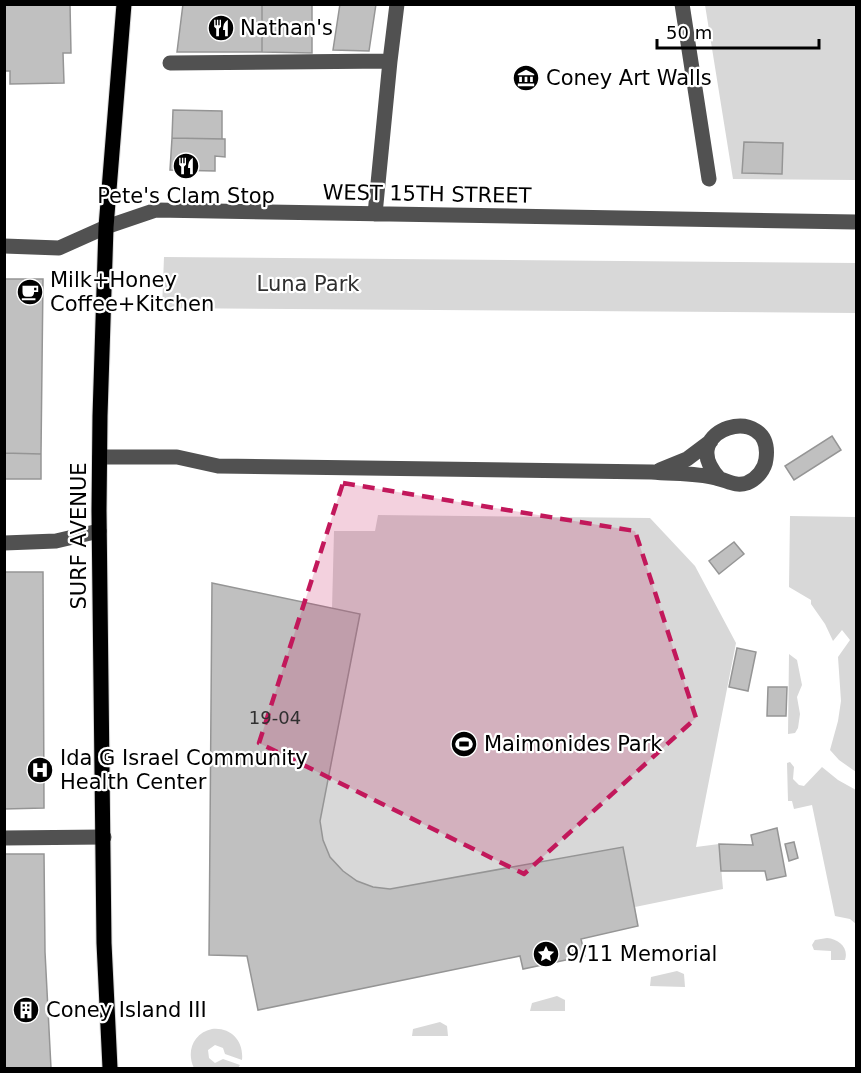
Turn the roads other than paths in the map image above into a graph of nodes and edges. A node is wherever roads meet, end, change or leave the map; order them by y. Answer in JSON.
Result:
{"nodes":[{"id":1,"x":124,"y":4,"type":"edge"},
{"id":2,"x":398,"y":4,"type":"edge"},
{"id":3,"x":682,"y":4,"type":"edge"},
{"id":4,"x":390,"y":61,"type":"junction"},
{"id":5,"x":170,"y":63,"type":"dead end"},
{"id":6,"x":710,"y":179,"type":"dead end"},
{"id":7,"x":375,"y":214,"type":"junction"},
{"id":8,"x":856,"y":222,"type":"edge"},
{"id":9,"x":106,"y":227,"type":"junction"},
{"id":10,"x":4,"y":246,"type":"edge"},
{"id":11,"x":711,"y":441,"type":"junction"},
{"id":12,"x":100,"y":457,"type":"junction"},
{"id":13,"x":652,"y":472,"type":"junction"},
{"id":14,"x":719,"y":478,"type":"junction"},
{"id":15,"x":99,"y":531,"type":"junction"},
{"id":16,"x":4,"y":543,"type":"edge"},
{"id":17,"x":104,"y":837,"type":"junction"},
{"id":18,"x":4,"y":838,"type":"edge"},
{"id":19,"x":110,"y":1068,"type":"edge"}],
"edges":[{"from":1,"to":9,"type":"main road","name":"SURF AVENUE"},
{"from":2,"to":4,"type":"street"},
{"from":3,"to":6,"type":"street"},
{"from":4,"to":5,"type":"street"},
{"from":4,"to":7,"type":"street"},
{"from":7,"to":8,"type":"street","name":"WEST 15TH STREET"},
{"from":7,"to":9,"type":"street","name":"WEST 15TH STREET"},
{"from":9,"to":10,"type":"street","name":"WEST 15TH STREET"},
{"from":9,"to":12,"type":"main road","name":"SURF AVENUE"},
{"from":11,"to":13,"type":"street"},
{"from":11,"to":14,"type":"street"},
{"from":11,"to":14,"type":"street"},
{"from":12,"to":13,"type":"street"},
{"from":12,"to":15,"type":"main road","name":"SURF AVENUE"},
{"from":13,"to":14,"type":"street"},
{"from":15,"to":16,"type":"street"},
{"from":15,"to":17,"type":"main road","name":"SURF AVENUE"},
{"from":17,"to":18,"type":"street"},
{"from":17,"to":19,"type":"main road","name":"SURF AVENUE"}]}
